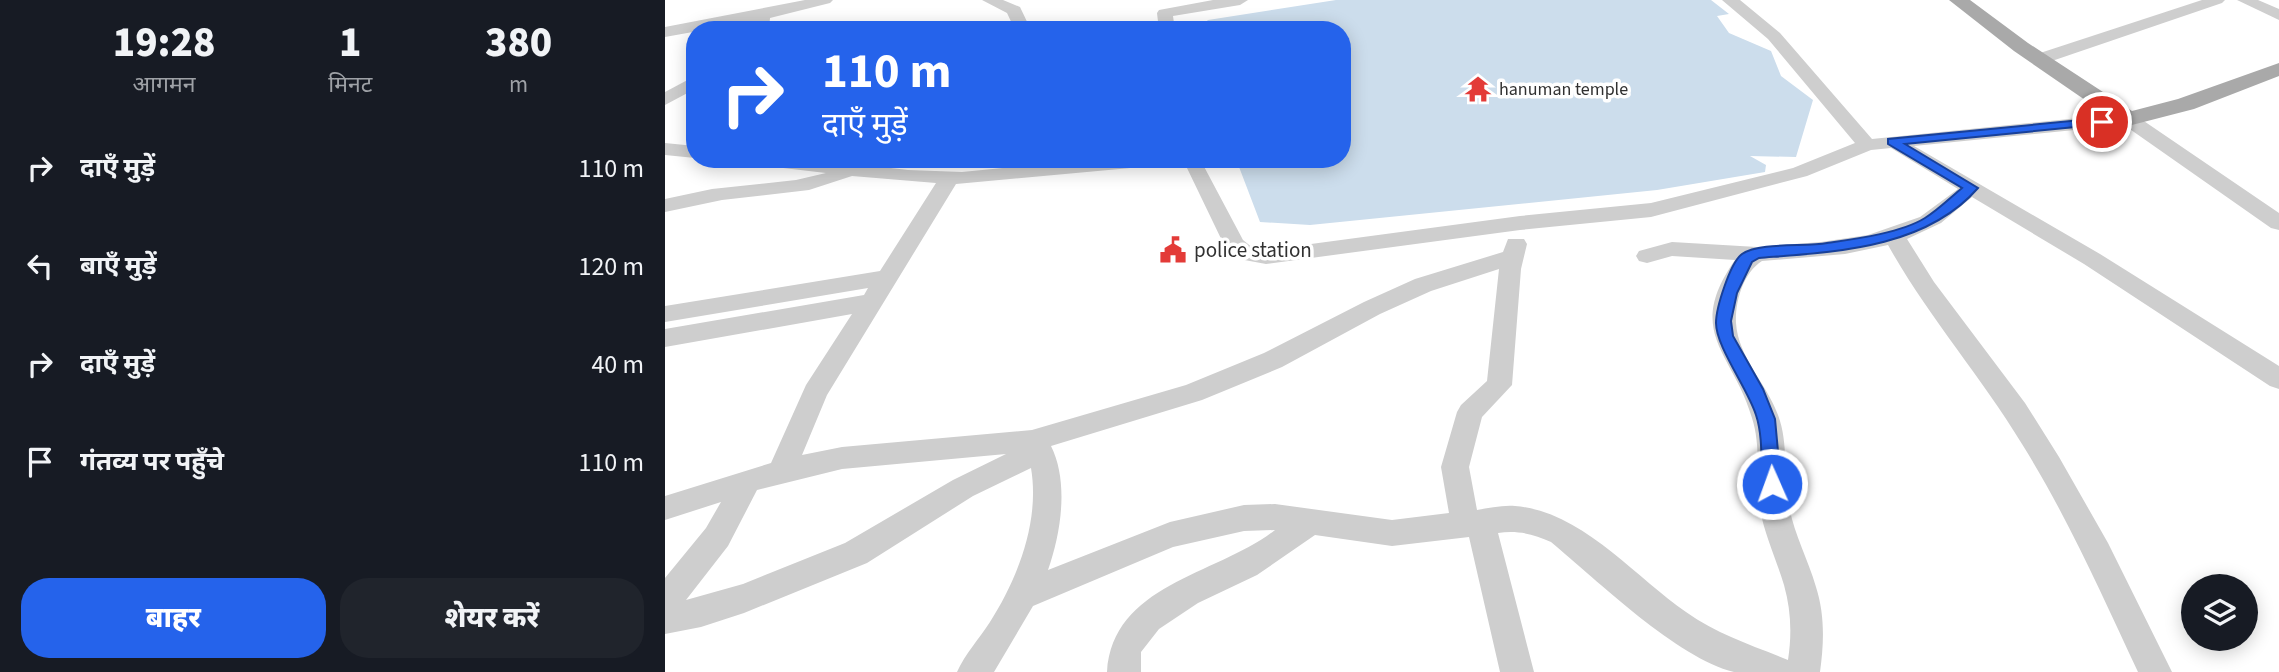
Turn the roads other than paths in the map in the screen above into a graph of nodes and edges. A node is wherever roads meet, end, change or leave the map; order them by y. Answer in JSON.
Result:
{"nodes":[{"id":1,"x":825,"y":0,"type":"edge"},
{"id":2,"x":990,"y":0,"type":"edge"},
{"id":3,"x":1240,"y":0,"type":"edge"},
{"id":4,"x":1730,"y":0,"type":"edge"},
{"id":5,"x":1958,"y":0,"type":"edge"},
{"id":6,"x":2217,"y":0,"type":"edge"},
{"id":7,"x":2245,"y":0,"type":"edge"},
{"id":8,"x":2279,"y":15,"type":"edge"},
{"id":9,"x":1165,"y":20,"type":"edge"},
{"id":10,"x":764,"y":21,"type":"edge"},
{"id":11,"x":1019,"y":21,"type":"edge"},
{"id":12,"x":686,"y":30,"type":"edge"},
{"id":13,"x":665,"y":32,"type":"edge"},
{"id":14,"x":2040,"y":59,"type":"junction"},
{"id":15,"x":2279,"y":69,"type":"edge"},
{"id":16,"x":686,"y":87,"type":"edge"},
{"id":17,"x":665,"y":100,"type":"edge"},
{"id":18,"x":2128,"y":119,"type":"junction"},
{"id":19,"x":1892,"y":141,"type":"junction"},
{"id":20,"x":1867,"y":145,"type":"junction"},
{"id":21,"x":665,"y":149,"type":"edge"},
{"id":22,"x":686,"y":151,"type":"edge"},
{"id":23,"x":860,"y":168,"type":"edge"},
{"id":24,"x":1056,"y":168,"type":"edge"},
{"id":25,"x":1196,"y":168,"type":"edge"},
{"id":26,"x":950,"y":177,"type":"junction"},
{"id":27,"x":1971,"y":188,"type":"junction"},
{"id":28,"x":665,"y":206,"type":"edge"},
{"id":29,"x":2274,"y":214,"type":"edge"},
{"id":30,"x":1520,"y":223,"type":"junction"},
{"id":31,"x":1893,"y":235,"type":"junction"},
{"id":32,"x":1757,"y":254,"type":"junction"},
{"id":33,"x":1513,"y":257,"type":"junction"},
{"id":34,"x":1647,"y":257,"type":"dead end"},
{"id":35,"x":887,"y":277,"type":"junction"},
{"id":36,"x":872,"y":302,"type":"junction"},
{"id":37,"x":665,"y":314,"type":"edge"},
{"id":38,"x":665,"y":338,"type":"edge"},
{"id":39,"x":2279,"y":379,"type":"edge"},
{"id":40,"x":1036,"y":446,"type":"junction"},
{"id":41,"x":781,"y":471,"type":"junction"},
{"id":42,"x":747,"y":482,"type":"junction"},
{"id":43,"x":665,"y":508,"type":"edge"},
{"id":44,"x":1309,"y":523,"type":"junction"},
{"id":45,"x":1474,"y":524,"type":"junction"},
{"id":46,"x":1023,"y":595,"type":"junction"},
{"id":47,"x":665,"y":602,"type":"edge"},
{"id":48,"x":665,"y":619,"type":"edge"},
{"id":49,"x":974,"y":672,"type":"edge"},
{"id":50,"x":1124,"y":672,"type":"edge"},
{"id":51,"x":1517,"y":672,"type":"edge"},
{"id":52,"x":1778,"y":672,"type":"edge"},
{"id":53,"x":1804,"y":672,"type":"edge"},
{"id":54,"x":2155,"y":672,"type":"edge"}],
"edges":[{"from":1,"to":10,"type":"street"},
{"from":2,"to":11,"type":"street"},
{"from":3,"to":9,"type":"street"},
{"from":4,"to":20,"type":"street"},
{"from":5,"to":14,"type":"main road"},
{"from":6,"to":14,"type":"street"},
{"from":7,"to":8,"type":"street"},
{"from":12,"to":13,"type":"street"},
{"from":14,"to":18,"type":"main road"},
{"from":15,"to":18,"type":"main road"},
{"from":16,"to":17,"type":"street"},
{"from":18,"to":19,"type":"street"},
{"from":18,"to":29,"type":"street"},
{"from":19,"to":20,"type":"street"},
{"from":19,"to":27,"type":"street"},
{"from":20,"to":30,"type":"street"},
{"from":21,"to":22,"type":"street"},
{"from":23,"to":26,"type":"street"},
{"from":23,"to":28,"type":"street"},
{"from":24,"to":26,"type":"street"},
{"from":25,"to":30,"type":"street"},
{"from":26,"to":35,"type":"street"},
{"from":27,"to":31,"type":"street"},
{"from":27,"to":39,"type":"street"},
{"from":30,"to":33,"type":"street"},
{"from":31,"to":32,"type":"street"},
{"from":31,"to":54,"type":"street"},
{"from":32,"to":34,"type":"street"},
{"from":32,"to":53,"type":"street"},
{"from":33,"to":40,"type":"street"},
{"from":33,"to":45,"type":"street"},
{"from":35,"to":36,"type":"street"},
{"from":35,"to":37,"type":"street"},
{"from":36,"to":38,"type":"street"},
{"from":36,"to":41,"type":"street"},
{"from":40,"to":41,"type":"street"},
{"from":40,"to":46,"type":"street"},
{"from":40,"to":48,"type":"street"},
{"from":41,"to":42,"type":"street"},
{"from":42,"to":43,"type":"street"},
{"from":42,"to":47,"type":"street"},
{"from":44,"to":45,"type":"street"},
{"from":44,"to":46,"type":"street"},
{"from":44,"to":50,"type":"street"},
{"from":45,"to":51,"type":"street"},
{"from":45,"to":52,"type":"street"},
{"from":46,"to":49,"type":"street"}]}
